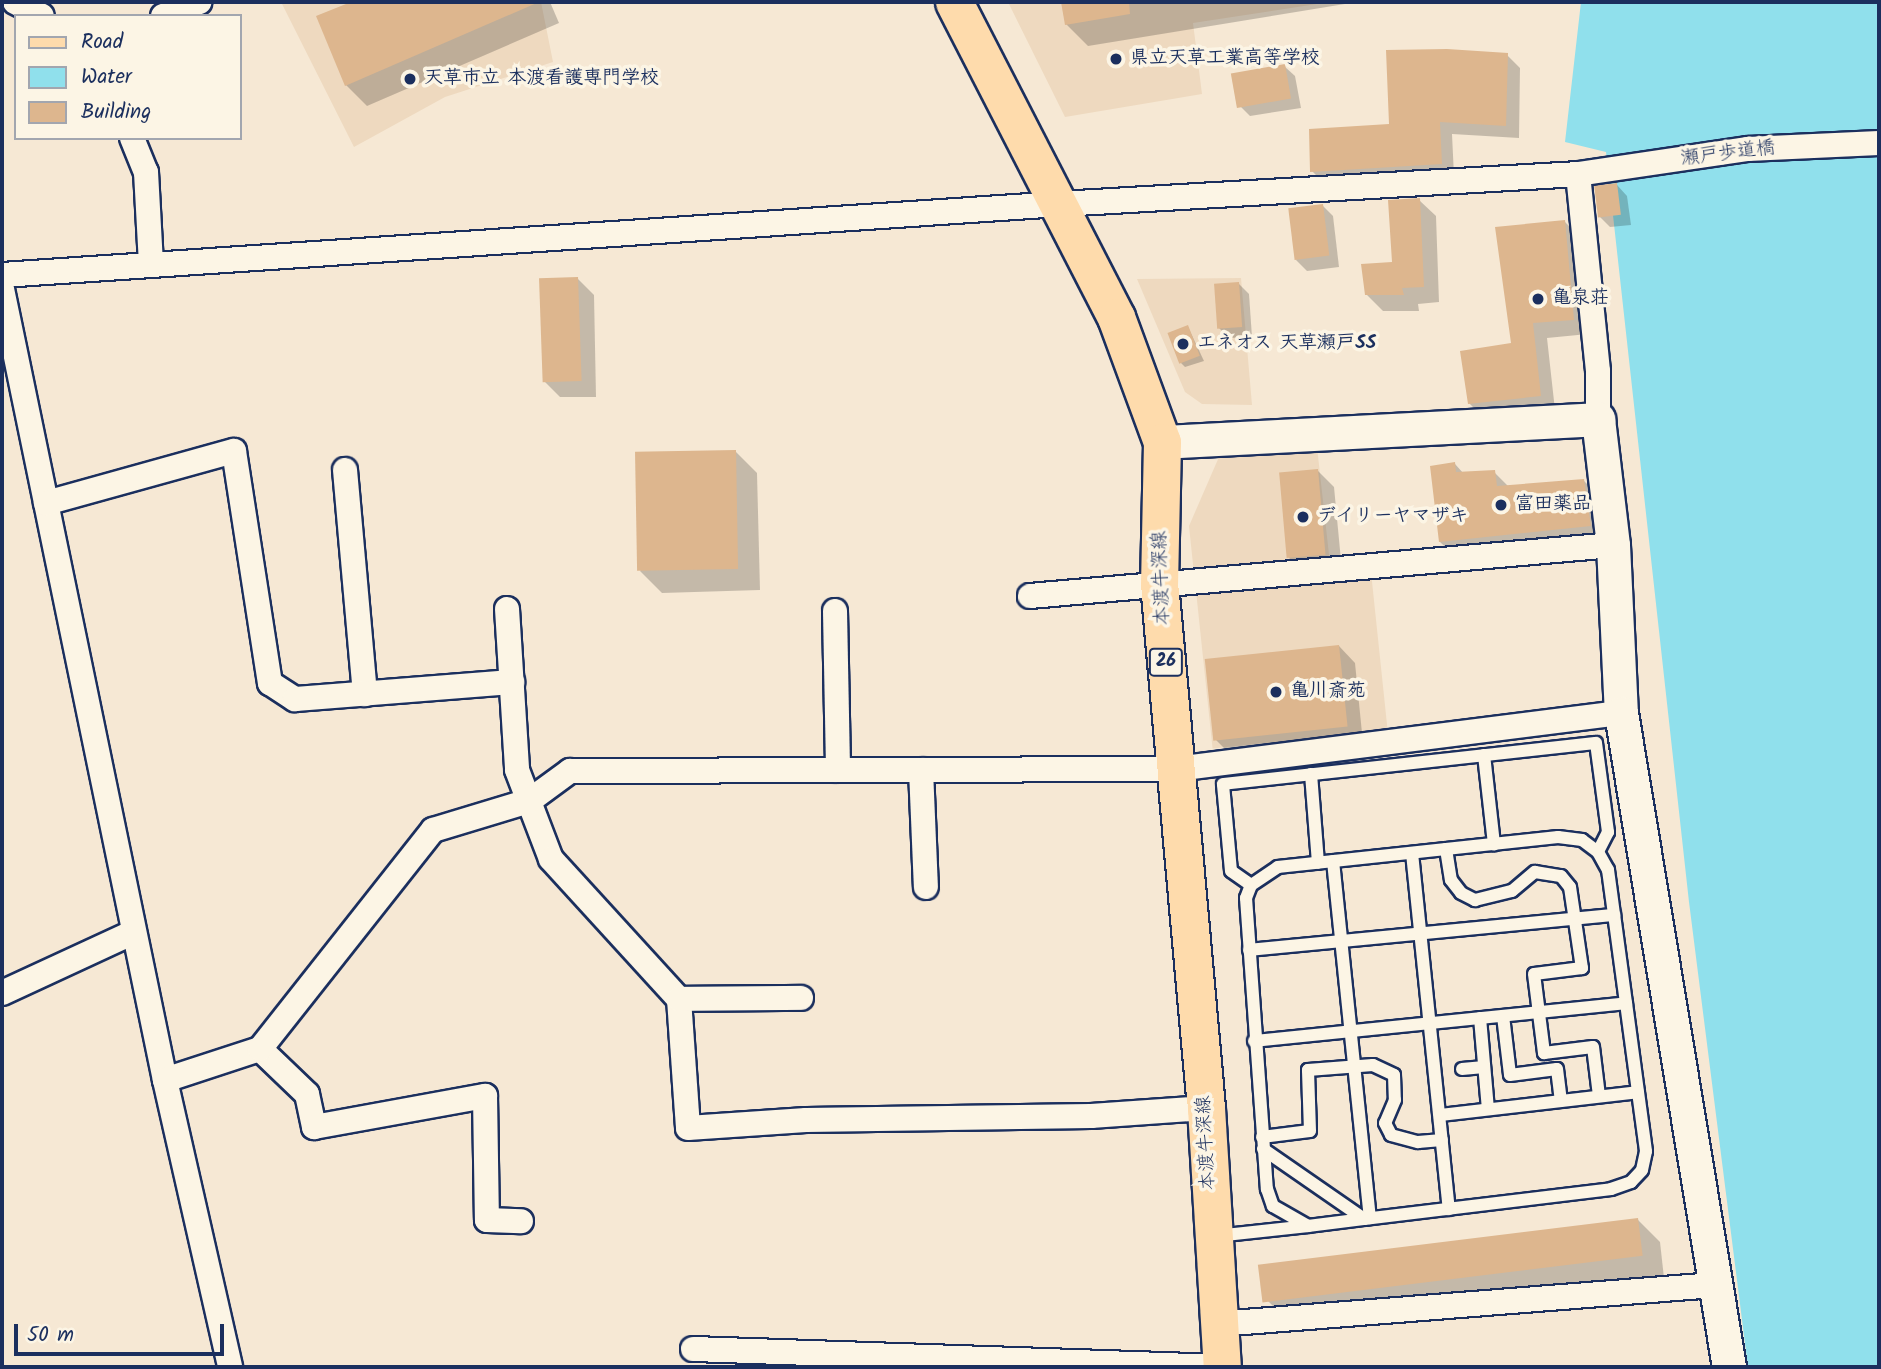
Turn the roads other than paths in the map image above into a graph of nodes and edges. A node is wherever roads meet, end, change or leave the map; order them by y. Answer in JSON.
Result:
{"nodes":[{"id":1,"x":15,"y":2,"type":"edge"},
{"id":2,"x":199,"y":2,"type":"edge"},
{"id":3,"x":954,"y":2,"type":"edge"},
{"id":4,"x":37,"y":14,"type":"edge"},
{"id":5,"x":168,"y":14,"type":"edge"},
{"id":6,"x":133,"y":140,"type":"edge"},
{"id":7,"x":1879,"y":143,"type":"edge"},
{"id":8,"x":1578,"y":174,"type":"junction"},
{"id":9,"x":1060,"y":204,"type":"junction"},
{"id":10,"x":151,"y":265,"type":"junction"},
{"id":11,"x":2,"y":275,"type":"edge"},
{"id":12,"x":2,"y":289,"type":"edge"},
{"id":13,"x":1598,"y":418,"type":"junction"},
{"id":14,"x":1162,"y":442,"type":"junction"},
{"id":15,"x":345,"y":470,"type":"dead end"},
{"id":16,"x":46,"y":503,"type":"junction"},
{"id":17,"x":1613,"y":545,"type":"junction"},
{"id":18,"x":1159,"y":583,"type":"junction"},
{"id":19,"x":1030,"y":596,"type":"dead end"},
{"id":20,"x":507,"y":608,"type":"dead end"},
{"id":21,"x":835,"y":611,"type":"dead end"},
{"id":22,"x":512,"y":682,"type":"junction"},
{"id":23,"x":365,"y":694,"type":"junction"},
{"id":24,"x":1621,"y":713,"type":"junction"},
{"id":25,"x":1484,"y":755,"type":"junction"},
{"id":26,"x":1176,"y":769,"type":"junction"},
{"id":27,"x":838,"y":770,"type":"junction"},
{"id":28,"x":921,"y":770,"type":"junction"},
{"id":29,"x":1311,"y":774,"type":"junction"},
{"id":30,"x":529,"y":801,"type":"junction"},
{"id":31,"x":1494,"y":845,"type":"junction"},
{"id":32,"x":1446,"y":849,"type":"junction"},
{"id":33,"x":1598,"y":852,"type":"junction"},
{"id":34,"x":1412,"y":853,"type":"junction"},
{"id":35,"x":1333,"y":861,"type":"junction"},
{"id":36,"x":1318,"y":863,"type":"junction"},
{"id":37,"x":1251,"y":885,"type":"junction"},
{"id":38,"x":926,"y":887,"type":"dead end"},
{"id":39,"x":1615,"y":915,"type":"junction"},
{"id":40,"x":1577,"y":919,"type":"junction"},
{"id":41,"x":134,"y":932,"type":"junction"},
{"id":42,"x":1421,"y":933,"type":"junction"},
{"id":43,"x":1342,"y":941,"type":"junction"},
{"id":44,"x":1248,"y":950,"type":"junction"},
{"id":45,"x":2,"y":993,"type":"edge"},
{"id":46,"x":801,"y":998,"type":"dead end"},
{"id":47,"x":679,"y":999,"type":"junction"},
{"id":48,"x":1626,"y":1003,"type":"junction"},
{"id":49,"x":1539,"y":1012,"type":"junction"},
{"id":50,"x":1503,"y":1016,"type":"junction"},
{"id":51,"x":1480,"y":1018,"type":"junction"},
{"id":52,"x":1430,"y":1023,"type":"junction"},
{"id":53,"x":1353,"y":1031,"type":"junction"},
{"id":54,"x":1254,"y":1041,"type":"junction"},
{"id":55,"x":261,"y":1049,"type":"junction"},
{"id":56,"x":1356,"y":1066,"type":"junction"},
{"id":57,"x":1484,"y":1067,"type":"junction"},
{"id":58,"x":1462,"y":1069,"type":"dead end"},
{"id":59,"x":164,"y":1080,"type":"junction"},
{"id":60,"x":1638,"y":1092,"type":"junction"},
{"id":61,"x":1599,"y":1096,"type":"junction"},
{"id":62,"x":1562,"y":1101,"type":"junction"},
{"id":63,"x":1206,"y":1108,"type":"junction"},
{"id":64,"x":1488,"y":1109,"type":"junction"},
{"id":65,"x":1440,"y":1115,"type":"junction"},
{"id":66,"x":1442,"y":1140,"type":"junction"},
{"id":67,"x":1263,"y":1143,"type":"junction"},
{"id":68,"x":1449,"y":1209,"type":"junction"},
{"id":69,"x":1367,"y":1219,"type":"junction"},
{"id":70,"x":521,"y":1221,"type":"dead end"},
{"id":71,"x":1308,"y":1226,"type":"junction"},
{"id":72,"x":1212,"y":1237,"type":"junction"},
{"id":73,"x":1717,"y":1285,"type":"junction"},
{"id":74,"x":1219,"y":1324,"type":"junction"},
{"id":75,"x":693,"y":1349,"type":"dead end"},
{"id":76,"x":230,"y":1367,"type":"edge"},
{"id":77,"x":1222,"y":1367,"type":"edge"},
{"id":78,"x":1729,"y":1367,"type":"edge"}],
"edges":[{"from":1,"to":4,"type":"street"},
{"from":2,"to":5,"type":"street"},
{"from":3,"to":9,"type":"main road","name":"本渡牛深線","number":"26"},
{"from":6,"to":10,"type":"street"},
{"from":7,"to":8,"type":"street","name":"瀬戸歩道橋"},
{"from":8,"to":9,"type":"street","name":"瀬戸歩道橋"},
{"from":8,"to":13,"type":"street"},
{"from":9,"to":10,"type":"street","name":"瀬戸歩道橋"},
{"from":9,"to":14,"type":"main road","name":"本渡牛深線","number":"26"},
{"from":10,"to":11,"type":"street","name":"瀬戸歩道橋"},
{"from":12,"to":16,"type":"street"},
{"from":13,"to":14,"type":"street"},
{"from":13,"to":17,"type":"street"},
{"from":14,"to":18,"type":"main road","name":"本渡牛深線","number":"26"},
{"from":15,"to":23,"type":"street"},
{"from":16,"to":23,"type":"street"},
{"from":16,"to":41,"type":"street"},
{"from":17,"to":18,"type":"street"},
{"from":17,"to":24,"type":"street"},
{"from":18,"to":19,"type":"street"},
{"from":18,"to":26,"type":"main road","name":"本渡牛深線","number":"26"},
{"from":20,"to":22,"type":"street"},
{"from":21,"to":27,"type":"street"},
{"from":22,"to":23,"type":"street"},
{"from":22,"to":30,"type":"street"},
{"from":24,"to":26,"type":"street"},
{"from":24,"to":73,"type":"street"},
{"from":25,"to":29,"type":"lane"},
{"from":25,"to":31,"type":"lane"},
{"from":25,"to":33,"type":"lane"},
{"from":26,"to":28,"type":"street"},
{"from":26,"to":63,"type":"main road","name":"本渡牛深線","number":"26"},
{"from":27,"to":28,"type":"street"},
{"from":27,"to":30,"type":"street"},
{"from":28,"to":38,"type":"street"},
{"from":29,"to":36,"type":"lane"},
{"from":29,"to":37,"type":"lane"},
{"from":30,"to":47,"type":"street"},
{"from":30,"to":55,"type":"street"},
{"from":31,"to":32,"type":"lane"},
{"from":31,"to":33,"type":"lane"},
{"from":32,"to":34,"type":"lane"},
{"from":32,"to":40,"type":"lane"},
{"from":33,"to":39,"type":"lane"},
{"from":34,"to":35,"type":"lane"},
{"from":34,"to":42,"type":"lane"},
{"from":35,"to":36,"type":"lane"},
{"from":35,"to":43,"type":"lane"},
{"from":36,"to":37,"type":"lane"},
{"from":37,"to":44,"type":"lane"},
{"from":39,"to":40,"type":"lane"},
{"from":39,"to":48,"type":"lane"},
{"from":40,"to":42,"type":"lane"},
{"from":40,"to":49,"type":"lane"},
{"from":41,"to":45,"type":"street"},
{"from":41,"to":59,"type":"street"},
{"from":42,"to":43,"type":"lane"},
{"from":42,"to":52,"type":"lane"},
{"from":43,"to":44,"type":"lane"},
{"from":43,"to":53,"type":"lane"},
{"from":44,"to":54,"type":"lane"},
{"from":46,"to":47,"type":"street"},
{"from":47,"to":63,"type":"street"},
{"from":48,"to":49,"type":"lane"},
{"from":48,"to":60,"type":"lane"},
{"from":49,"to":50,"type":"lane"},
{"from":49,"to":61,"type":"lane"},
{"from":50,"to":51,"type":"lane"},
{"from":50,"to":62,"type":"lane"},
{"from":51,"to":52,"type":"lane"},
{"from":51,"to":57,"type":"lane"},
{"from":52,"to":53,"type":"lane"},
{"from":52,"to":65,"type":"lane"},
{"from":53,"to":54,"type":"lane"},
{"from":53,"to":56,"type":"lane"},
{"from":54,"to":67,"type":"lane"},
{"from":55,"to":59,"type":"street"},
{"from":55,"to":70,"type":"street"},
{"from":56,"to":66,"type":"lane"},
{"from":56,"to":67,"type":"lane"},
{"from":56,"to":69,"type":"lane"},
{"from":57,"to":58,"type":"lane"},
{"from":57,"to":64,"type":"lane"},
{"from":59,"to":76,"type":"street"},
{"from":60,"to":61,"type":"lane"},
{"from":60,"to":68,"type":"lane"},
{"from":61,"to":62,"type":"lane"},
{"from":62,"to":64,"type":"lane"},
{"from":63,"to":72,"type":"main road","name":"本渡牛深線","number":"26"},
{"from":64,"to":65,"type":"lane"},
{"from":65,"to":66,"type":"lane"},
{"from":66,"to":68,"type":"lane"},
{"from":67,"to":69,"type":"lane"},
{"from":67,"to":71,"type":"lane"},
{"from":68,"to":69,"type":"lane"},
{"from":69,"to":71,"type":"lane"},
{"from":71,"to":72,"type":"lane"},
{"from":72,"to":74,"type":"main road","name":"本渡牛深線","number":"26"},
{"from":73,"to":74,"type":"street"},
{"from":73,"to":78,"type":"street"},
{"from":74,"to":77,"type":"main road","name":"本渡牛深線","number":"26"},
{"from":75,"to":77,"type":"street"}]}
